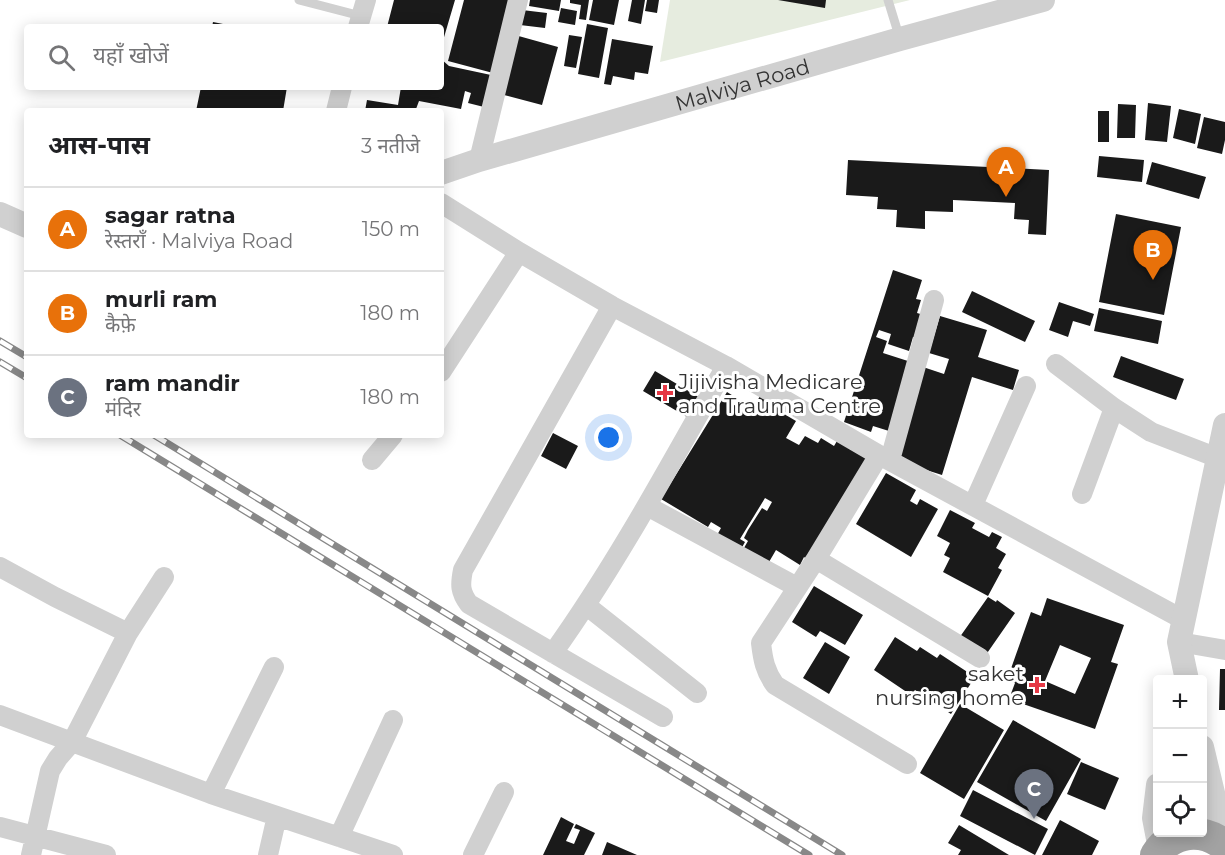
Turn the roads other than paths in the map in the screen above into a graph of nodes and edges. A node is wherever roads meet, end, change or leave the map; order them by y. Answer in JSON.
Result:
{"nodes":[{"id":1,"x":299,"y":0,"type":"edge"},
{"id":2,"x":518,"y":0,"type":"edge"},
{"id":3,"x":888,"y":0,"type":"edge"},
{"id":4,"x":1043,"y":0,"type":"edge"},
{"id":5,"x":361,"y":14,"type":"edge"},
{"id":6,"x":900,"y":39,"type":"junction"},
{"id":7,"x":341,"y":90,"type":"edge"},
{"id":8,"x":337,"y":108,"type":"edge"},
{"id":9,"x":479,"y":160,"type":"junction"},
{"id":10,"x":444,"y":172,"type":"edge"},
{"id":11,"x":444,"y":205,"type":"edge"},
{"id":12,"x":0,"y":214,"type":"edge"},
{"id":13,"x":24,"y":225,"type":"edge"},
{"id":14,"x":519,"y":252,"type":"junction"},
{"id":15,"x":934,"y":300,"type":"dead end"},
{"id":16,"x":612,"y":306,"type":"junction"},
{"id":17,"x":1056,"y":364,"type":"dead end"},
{"id":18,"x":726,"y":366,"type":"junction"},
{"id":19,"x":444,"y":367,"type":"edge"},
{"id":20,"x":1026,"y":386,"type":"dead end"},
{"id":21,"x":1114,"y":408,"type":"junction"},
{"id":22,"x":1225,"y":425,"type":"edge"},
{"id":23,"x":390,"y":438,"type":"edge"},
{"id":24,"x":884,"y":457,"type":"junction"},
{"id":25,"x":1218,"y":458,"type":"junction"},
{"id":26,"x":372,"y":460,"type":"dead end"},
{"id":27,"x":1082,"y":494,"type":"dead end"},
{"id":28,"x":973,"y":505,"type":"junction"},
{"id":29,"x":647,"y":506,"type":"junction"},
{"id":30,"x":816,"y":559,"type":"junction"},
{"id":31,"x":0,"y":567,"type":"edge"},
{"id":32,"x":164,"y":577,"type":"dead end"},
{"id":33,"x":797,"y":587,"type":"junction"},
{"id":34,"x":587,"y":606,"type":"junction"},
{"id":35,"x":128,"y":633,"type":"junction"},
{"id":36,"x":1225,"y":650,"type":"edge"},
{"id":37,"x":553,"y":653,"type":"junction"},
{"id":38,"x":1182,"y":657,"type":"edge"},
{"id":39,"x":980,"y":658,"type":"dead end"},
{"id":40,"x":274,"y":667,"type":"dead end"},
{"id":41,"x":697,"y":693,"type":"dead end"},
{"id":42,"x":0,"y":716,"type":"edge"},
{"id":43,"x":663,"y":717,"type":"dead end"},
{"id":44,"x":393,"y":720,"type":"dead end"},
{"id":45,"x":72,"y":742,"type":"junction"},
{"id":46,"x":907,"y":764,"type":"dead end"},
{"id":47,"x":1207,"y":765,"type":"edge"},
{"id":48,"x":504,"y":792,"type":"dead end"},
{"id":49,"x":211,"y":794,"type":"junction"},
{"id":50,"x":277,"y":816,"type":"junction"},
{"id":51,"x":0,"y":827,"type":"edge"},
{"id":52,"x":339,"y":837,"type":"junction"},
{"id":53,"x":1156,"y":837,"type":"edge"},
{"id":54,"x":1225,"y":845,"type":"edge"},
{"id":55,"x":34,"y":846,"type":"edge"},
{"id":56,"x":1158,"y":852,"type":"edge"},
{"id":57,"x":100,"y":854,"type":"edge"},
{"id":58,"x":268,"y":855,"type":"edge"},
{"id":59,"x":393,"y":855,"type":"edge"},
{"id":60,"x":473,"y":855,"type":"edge"}],
"edges":[{"from":1,"to":5,"type":"lane"},
{"from":2,"to":9,"type":"street"},
{"from":3,"to":6,"type":"lane"},
{"from":4,"to":6,"type":"street","name":"Malviya Road"},
{"from":6,"to":9,"type":"street","name":"Malviya Road"},
{"from":7,"to":8,"type":"street"},
{"from":9,"to":10,"type":"street","name":"Malviya Road"},
{"from":11,"to":14,"type":"street"},
{"from":12,"to":13,"type":"street"},
{"from":14,"to":16,"type":"street"},
{"from":14,"to":19,"type":"street"},
{"from":15,"to":24,"type":"street"},
{"from":16,"to":18,"type":"street"},
{"from":16,"to":37,"type":"street"},
{"from":17,"to":21,"type":"street"},
{"from":18,"to":24,"type":"street"},
{"from":18,"to":29,"type":"street"},
{"from":20,"to":28,"type":"street"},
{"from":21,"to":25,"type":"street"},
{"from":21,"to":27,"type":"street"},
{"from":22,"to":25,"type":"street"},
{"from":23,"to":26,"type":"street"},
{"from":24,"to":28,"type":"street"},
{"from":24,"to":30,"type":"street"},
{"from":25,"to":38,"type":"street"},
{"from":28,"to":38,"type":"street"},
{"from":29,"to":33,"type":"street"},
{"from":29,"to":34,"type":"street"},
{"from":30,"to":33,"type":"street"},
{"from":30,"to":39,"type":"street"},
{"from":31,"to":35,"type":"street"},
{"from":32,"to":35,"type":"street"},
{"from":33,"to":46,"type":"street"},
{"from":34,"to":37,"type":"street"},
{"from":34,"to":41,"type":"street"},
{"from":35,"to":45,"type":"street"},
{"from":36,"to":38,"type":"street"},
{"from":37,"to":43,"type":"street"},
{"from":40,"to":49,"type":"street"},
{"from":42,"to":45,"type":"street"},
{"from":44,"to":52,"type":"street"},
{"from":45,"to":49,"type":"street"},
{"from":45,"to":55,"type":"street"},
{"from":47,"to":54,"type":"street"},
{"from":48,"to":60,"type":"street"},
{"from":49,"to":50,"type":"street"},
{"from":50,"to":52,"type":"street"},
{"from":50,"to":58,"type":"street"},
{"from":51,"to":55,"type":"street"},
{"from":52,"to":59,"type":"street"},
{"from":53,"to":56,"type":"street"},
{"from":54,"to":56,"type":"highway"},
{"from":55,"to":57,"type":"street"}]}
